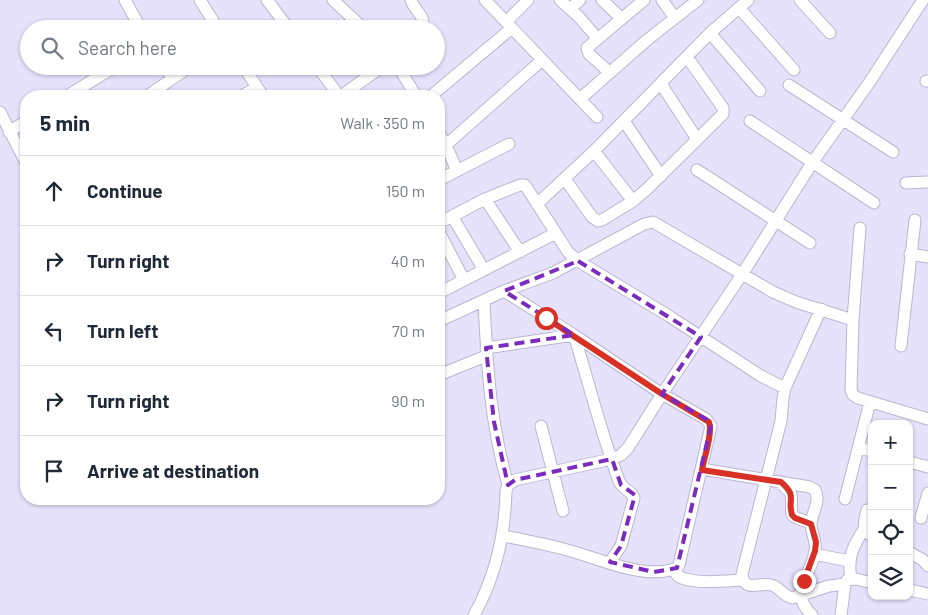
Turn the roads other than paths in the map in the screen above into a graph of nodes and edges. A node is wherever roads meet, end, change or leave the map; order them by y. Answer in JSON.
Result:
{"nodes":[{"id":1,"x":124,"y":0,"type":"edge"},
{"id":2,"x":200,"y":0,"type":"edge"},
{"id":3,"x":267,"y":0,"type":"edge"},
{"id":4,"x":333,"y":0,"type":"edge"},
{"id":5,"x":411,"y":0,"type":"edge"},
{"id":6,"x":485,"y":0,"type":"edge"},
{"id":7,"x":527,"y":0,"type":"edge"},
{"id":8,"x":560,"y":0,"type":"edge"},
{"id":9,"x":580,"y":0,"type":"edge"},
{"id":10,"x":602,"y":0,"type":"edge"},
{"id":11,"x":644,"y":0,"type":"edge"},
{"id":12,"x":662,"y":0,"type":"edge"},
{"id":13,"x":698,"y":0,"type":"edge"},
{"id":14,"x":748,"y":0,"type":"edge"},
{"id":15,"x":800,"y":0,"type":"edge"},
{"id":16,"x":923,"y":0,"type":"edge"},
{"id":17,"x":570,"y":9,"type":"junction"},
{"id":18,"x":740,"y":9,"type":"junction"},
{"id":19,"x":621,"y":18,"type":"junction"},
{"id":20,"x":675,"y":18,"type":"junction"},
{"id":21,"x":136,"y":20,"type":"edge"},
{"id":22,"x":212,"y":20,"type":"edge"},
{"id":23,"x":282,"y":20,"type":"edge"},
{"id":24,"x":354,"y":20,"type":"edge"},
{"id":25,"x":423,"y":20,"type":"edge"},
{"id":26,"x":509,"y":25,"type":"junction"},
{"id":27,"x":710,"y":33,"type":"junction"},
{"id":28,"x":830,"y":33,"type":"dead end"},
{"id":29,"x":597,"y":38,"type":"junction"},
{"id":30,"x":687,"y":57,"type":"junction"},
{"id":31,"x":542,"y":60,"type":"junction"},
{"id":32,"x":794,"y":70,"type":"dead end"},
{"id":33,"x":609,"y":72,"type":"junction"},
{"id":34,"x":101,"y":75,"type":"edge"},
{"id":35,"x":170,"y":75,"type":"edge"},
{"id":36,"x":177,"y":75,"type":"edge"},
{"id":37,"x":249,"y":75,"type":"edge"},
{"id":38,"x":324,"y":75,"type":"edge"},
{"id":39,"x":370,"y":75,"type":"edge"},
{"id":40,"x":403,"y":75,"type":"edge"},
{"id":41,"x":172,"y":78,"type":"junction"},
{"id":42,"x":661,"y":84,"type":"junction"},
{"id":43,"x":789,"y":85,"type":"dead end"},
{"id":44,"x":77,"y":90,"type":"edge"},
{"id":45,"x":155,"y":90,"type":"edge"},
{"id":46,"x":259,"y":90,"type":"edge"},
{"id":47,"x":335,"y":90,"type":"edge"},
{"id":48,"x":349,"y":90,"type":"edge"},
{"id":49,"x":412,"y":90,"type":"edge"},
{"id":50,"x":438,"y":90,"type":"edge"},
{"id":51,"x":760,"y":92,"type":"dead end"},
{"id":52,"x":580,"y":98,"type":"junction"},
{"id":53,"x":0,"y":112,"type":"edge"},
{"id":54,"x":598,"y":116,"type":"dead end"},
{"id":55,"x":843,"y":120,"type":"junction"},
{"id":56,"x":624,"y":121,"type":"junction"},
{"id":57,"x":750,"y":121,"type":"dead end"},
{"id":58,"x":20,"y":125,"type":"edge"},
{"id":59,"x":9,"y":132,"type":"junction"},
{"id":60,"x":697,"y":138,"type":"junction"},
{"id":61,"x":509,"y":144,"type":"dead end"},
{"id":62,"x":446,"y":146,"type":"joint"},
{"id":63,"x":594,"y":151,"type":"junction"},
{"id":64,"x":20,"y":152,"type":"edge"},
{"id":65,"x":893,"y":152,"type":"dead end"},
{"id":66,"x":812,"y":163,"type":"junction"},
{"id":67,"x":698,"y":170,"type":"dead end"},
{"id":68,"x":458,"y":171,"type":"junction"},
{"id":69,"x":661,"y":176,"type":"junction"},
{"id":70,"x":445,"y":177,"type":"edge"},
{"id":71,"x":565,"y":179,"type":"junction"},
{"id":72,"x":928,"y":182,"type":"edge"},
{"id":73,"x":906,"y":183,"type":"dead end"},
{"id":74,"x":485,"y":199,"type":"junction"},
{"id":75,"x":632,"y":201,"type":"junction"},
{"id":76,"x":874,"y":203,"type":"dead end"},
{"id":77,"x":537,"y":204,"type":"junction"},
{"id":78,"x":452,"y":216,"type":"junction"},
{"id":79,"x":445,"y":220,"type":"edge"},
{"id":80,"x":776,"y":220,"type":"junction"},
{"id":81,"x":915,"y":220,"type":"dead end"},
{"id":82,"x":860,"y":228,"type":"dead end"},
{"id":83,"x":556,"y":233,"type":"junction"},
{"id":84,"x":810,"y":243,"type":"dead end"},
{"id":85,"x":445,"y":244,"type":"edge"},
{"id":86,"x":520,"y":252,"type":"junction"},
{"id":87,"x":910,"y":254,"type":"junction"},
{"id":88,"x":928,"y":257,"type":"edge"},
{"id":89,"x":578,"y":260,"type":"junction"},
{"id":90,"x":484,"y":270,"type":"junction"},
{"id":91,"x":743,"y":273,"type":"junction"},
{"id":92,"x":464,"y":280,"type":"junction"},
{"id":93,"x":445,"y":288,"type":"edge"},
{"id":94,"x":504,"y":292,"type":"junction"},
{"id":95,"x":484,"y":300,"type":"junction"},
{"id":96,"x":821,"y":309,"type":"junction"},
{"id":97,"x":445,"y":318,"type":"edge"},
{"id":98,"x":853,"y":320,"type":"junction"},
{"id":99,"x":574,"y":335,"type":"junction"},
{"id":100,"x":701,"y":337,"type":"junction"},
{"id":101,"x":901,"y":346,"type":"dead end"},
{"id":102,"x":486,"y":352,"type":"junction"},
{"id":103,"x":445,"y":372,"type":"edge"},
{"id":104,"x":785,"y":388,"type":"junction"},
{"id":105,"x":662,"y":394,"type":"junction"},
{"id":106,"x":870,"y":402,"type":"junction"},
{"id":107,"x":928,"y":419,"type":"edge"},
{"id":108,"x":541,"y":426,"type":"dead end"},
{"id":109,"x":858,"y":448,"type":"junction"},
{"id":110,"x":868,"y":450,"type":"edge"},
{"id":111,"x":612,"y":458,"type":"junction"},
{"id":112,"x":913,"y":463,"type":"edge"},
{"id":113,"x":928,"y":467,"type":"edge"},
{"id":114,"x":702,"y":470,"type":"junction"},
{"id":115,"x":552,"y":472,"type":"junction"},
{"id":116,"x":765,"y":480,"type":"junction"},
{"id":117,"x":781,"y":482,"type":"junction"},
{"id":118,"x":508,"y":485,"type":"junction"},
{"id":119,"x":928,"y":493,"type":"edge"},
{"id":120,"x":845,"y":499,"type":"dead end"},
{"id":121,"x":867,"y":510,"type":"dead end"},
{"id":122,"x":563,"y":511,"type":"dead end"},
{"id":123,"x":922,"y":518,"type":"dead end"},
{"id":124,"x":811,"y":524,"type":"junction"},
{"id":125,"x":868,"y":532,"type":"edge"},
{"id":126,"x":503,"y":536,"type":"junction"},
{"id":127,"x":814,"y":554,"type":"junction"},
{"id":128,"x":913,"y":554,"type":"edge"},
{"id":129,"x":849,"y":561,"type":"junction"},
{"id":130,"x":610,"y":562,"type":"junction"},
{"id":131,"x":928,"y":566,"type":"edge"},
{"id":132,"x":674,"y":569,"type":"junction"},
{"id":133,"x":742,"y":580,"type":"junction"},
{"id":134,"x":848,"y":581,"type":"junction"},
{"id":135,"x":868,"y":583,"type":"edge"},
{"id":136,"x":913,"y":590,"type":"edge"},
{"id":137,"x":927,"y":590,"type":"edge"},
{"id":138,"x":801,"y":596,"type":"junction"},
{"id":139,"x":474,"y":615,"type":"edge"},
{"id":140,"x":812,"y":615,"type":"edge"},
{"id":141,"x":841,"y":615,"type":"edge"}],
"edges":[{"from":1,"to":21,"type":"street"},
{"from":2,"to":22,"type":"street"},
{"from":3,"to":23,"type":"street"},
{"from":4,"to":24,"type":"street"},
{"from":5,"to":25,"type":"street"},
{"from":6,"to":26,"type":"street"},
{"from":7,"to":26,"type":"street"},
{"from":8,"to":17,"type":"street"},
{"from":9,"to":17,"type":"street"},
{"from":10,"to":19,"type":"street"},
{"from":11,"to":19,"type":"street"},
{"from":12,"to":20,"type":"street"},
{"from":13,"to":20,"type":"street"},
{"from":14,"to":18,"type":"street"},
{"from":15,"to":28,"type":"street"},
{"from":16,"to":55,"type":"street"},
{"from":17,"to":29,"type":"street"},
{"from":18,"to":27,"type":"street"},
{"from":18,"to":32,"type":"street"},
{"from":19,"to":29,"type":"street"},
{"from":20,"to":33,"type":"street"},
{"from":26,"to":31,"type":"street"},
{"from":26,"to":50,"type":"street"},
{"from":27,"to":30,"type":"street"},
{"from":27,"to":51,"type":"street"},
{"from":29,"to":33,"type":"street"},
{"from":30,"to":42,"type":"street"},
{"from":30,"to":60,"type":"street"},
{"from":31,"to":52,"type":"street"},
{"from":31,"to":62,"type":"street"},
{"from":33,"to":52,"type":"street"},
{"from":34,"to":44,"type":"street"},
{"from":35,"to":41,"type":"street"},
{"from":36,"to":41,"type":"street"},
{"from":37,"to":46,"type":"street"},
{"from":38,"to":47,"type":"street"},
{"from":39,"to":48,"type":"street"},
{"from":40,"to":49,"type":"street"},
{"from":41,"to":45,"type":"street"},
{"from":42,"to":56,"type":"street"},
{"from":42,"to":60,"type":"street"},
{"from":43,"to":55,"type":"street"},
{"from":52,"to":54,"type":"street"},
{"from":53,"to":59,"type":"street"},
{"from":55,"to":65,"type":"street"},
{"from":55,"to":66,"type":"street"},
{"from":56,"to":63,"type":"street"},
{"from":56,"to":69,"type":"street"},
{"from":57,"to":66,"type":"street"},
{"from":58,"to":59,"type":"street"},
{"from":59,"to":64,"type":"street"},
{"from":60,"to":69,"type":"street"},
{"from":61,"to":68,"type":"street"},
{"from":62,"to":68,"type":"street"},
{"from":63,"to":71,"type":"street"},
{"from":63,"to":75,"type":"street"},
{"from":66,"to":76,"type":"street"},
{"from":66,"to":80,"type":"street"},
{"from":67,"to":80,"type":"street"},
{"from":68,"to":70,"type":"street"},
{"from":69,"to":75,"type":"street"},
{"from":71,"to":75,"type":"street"},
{"from":71,"to":77,"type":"street"},
{"from":72,"to":73,"type":"street"},
{"from":74,"to":77,"type":"street"},
{"from":74,"to":78,"type":"street"},
{"from":74,"to":86,"type":"street"},
{"from":77,"to":83,"type":"street"},
{"from":78,"to":79,"type":"street"},
{"from":78,"to":90,"type":"street"},
{"from":80,"to":84,"type":"street"},
{"from":80,"to":91,"type":"street"},
{"from":81,"to":87,"type":"street"},
{"from":82,"to":98,"type":"street"},
{"from":83,"to":86,"type":"street"},
{"from":83,"to":89,"type":"street"},
{"from":85,"to":92,"type":"street"},
{"from":86,"to":90,"type":"street"},
{"from":87,"to":88,"type":"street"},
{"from":87,"to":101,"type":"street"},
{"from":89,"to":91,"type":"street"},
{"from":89,"to":94,"type":"street"},
{"from":89,"to":100,"type":"street"},
{"from":90,"to":92,"type":"street"},
{"from":91,"to":96,"type":"street"},
{"from":91,"to":100,"type":"street"},
{"from":92,"to":93,"type":"street"},
{"from":94,"to":95,"type":"street"},
{"from":94,"to":99,"type":"street"},
{"from":95,"to":97,"type":"street"},
{"from":95,"to":102,"type":"street"},
{"from":96,"to":98,"type":"street"},
{"from":96,"to":104,"type":"street"},
{"from":98,"to":106,"type":"street"},
{"from":99,"to":102,"type":"street"},
{"from":99,"to":105,"type":"street"},
{"from":99,"to":111,"type":"street"},
{"from":100,"to":104,"type":"street"},
{"from":100,"to":105,"type":"street"},
{"from":102,"to":103,"type":"street"},
{"from":102,"to":118,"type":"street"},
{"from":104,"to":116,"type":"street"},
{"from":105,"to":111,"type":"street"},
{"from":105,"to":114,"type":"street"},
{"from":106,"to":107,"type":"street"},
{"from":106,"to":109,"type":"street"},
{"from":108,"to":115,"type":"street"},
{"from":109,"to":110,"type":"street"},
{"from":109,"to":120,"type":"street"},
{"from":111,"to":115,"type":"street"},
{"from":111,"to":130,"type":"street"},
{"from":112,"to":113,"type":"street"},
{"from":114,"to":116,"type":"street"},
{"from":114,"to":132,"type":"street"},
{"from":115,"to":118,"type":"street"},
{"from":115,"to":122,"type":"street"},
{"from":116,"to":117,"type":"street"},
{"from":116,"to":133,"type":"street"},
{"from":117,"to":124,"type":"street"},
{"from":117,"to":124,"type":"street"},
{"from":118,"to":126,"type":"street"},
{"from":119,"to":123,"type":"street"},
{"from":121,"to":125,"type":"street"},
{"from":124,"to":127,"type":"street"},
{"from":125,"to":129,"type":"street"},
{"from":126,"to":130,"type":"street"},
{"from":126,"to":139,"type":"street"},
{"from":127,"to":129,"type":"street"},
{"from":127,"to":138,"type":"street"},
{"from":128,"to":131,"type":"street"},
{"from":129,"to":134,"type":"street"},
{"from":130,"to":132,"type":"street"},
{"from":132,"to":133,"type":"street"},
{"from":133,"to":138,"type":"street"},
{"from":134,"to":135,"type":"street"},
{"from":134,"to":138,"type":"street"},
{"from":134,"to":141,"type":"street"},
{"from":136,"to":137,"type":"street"},
{"from":138,"to":140,"type":"street"}]}
